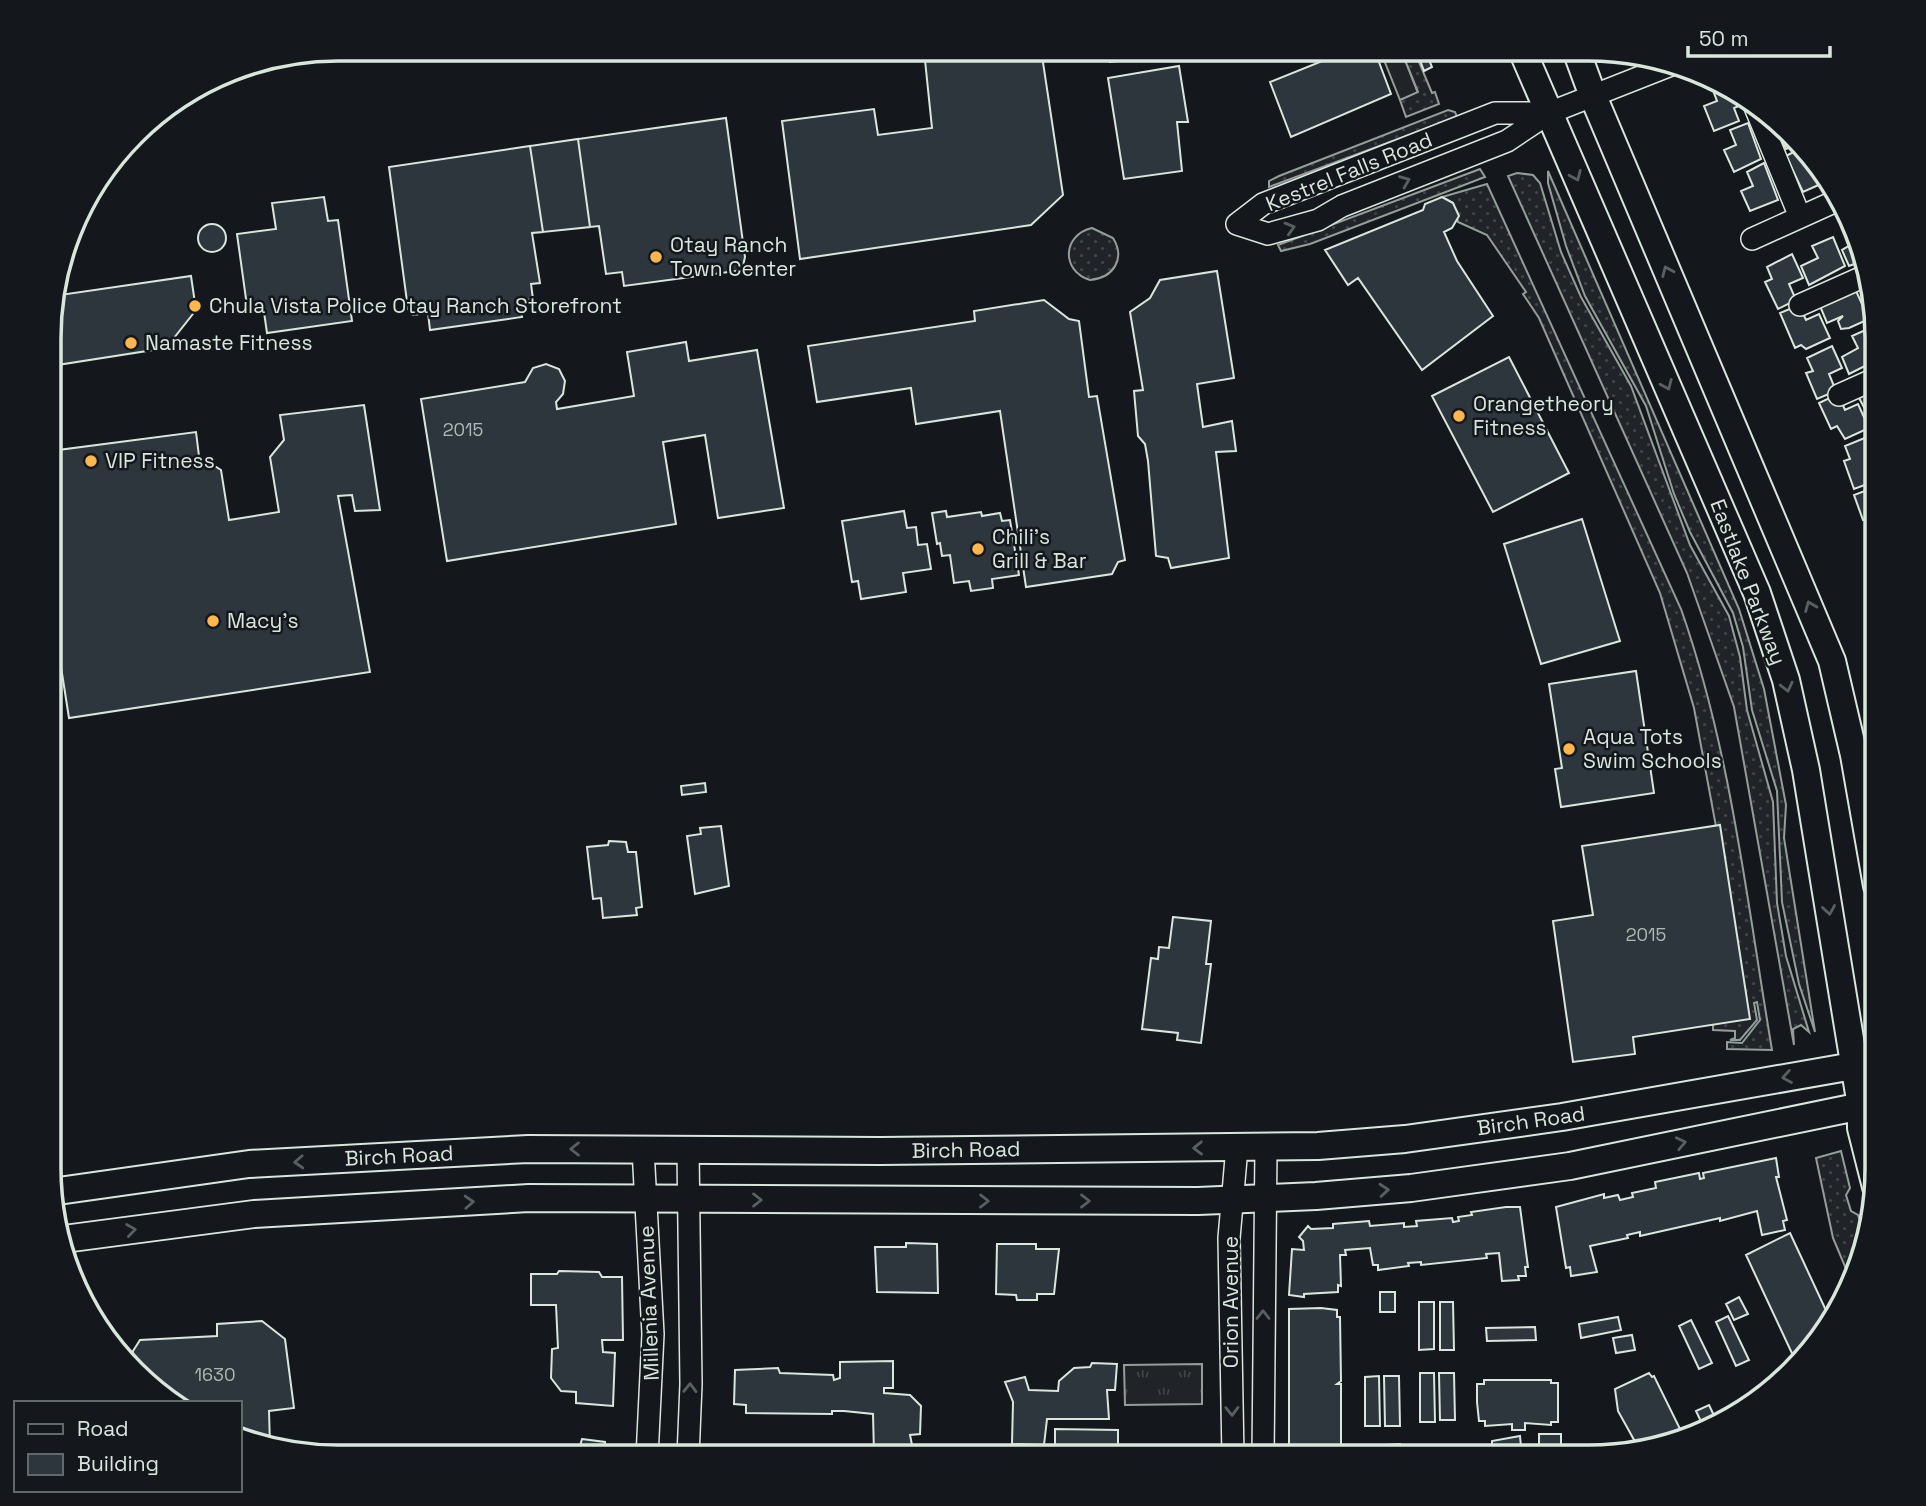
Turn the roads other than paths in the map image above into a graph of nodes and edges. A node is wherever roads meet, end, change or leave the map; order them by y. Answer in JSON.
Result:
{"nodes":[{"id":1,"x":1527,"y":61,"type":"edge"},
{"id":2,"x":1580,"y":61,"type":"edge"},
{"id":3,"x":1657,"y":70,"type":"edge"},
{"id":4,"x":1592,"y":96,"type":"junction"},
{"id":5,"x":1549,"y":114,"type":"junction"},
{"id":6,"x":1761,"y":123,"type":"edge"},
{"id":7,"x":1830,"y":204,"type":"edge"},
{"id":8,"x":1800,"y":217,"type":"junction"},
{"id":9,"x":1752,"y":239,"type":"dead end"},
{"id":10,"x":1858,"y":279,"type":"edge"},
{"id":11,"x":1800,"y":304,"type":"dead end"},
{"id":12,"x":1865,"y":383,"type":"edge"},
{"id":13,"x":1839,"y":395,"type":"dead end"},
{"id":14,"x":1865,"y":818,"type":"edge"},
{"id":15,"x":1865,"y":1063,"type":"edge"},
{"id":16,"x":1865,"y":1106,"type":"edge"},
{"id":17,"x":1865,"y":1116,"type":"edge"},
{"id":18,"x":1865,"y":1144,"type":"edge"},
{"id":19,"x":1237,"y":1147,"type":"junction"},
{"id":20,"x":1266,"y":1147,"type":"junction"},
{"id":21,"x":643,"y":1149,"type":"junction"},
{"id":22,"x":688,"y":1150,"type":"junction"},
{"id":23,"x":62,"y":1190,"type":"edge"},
{"id":24,"x":645,"y":1199,"type":"junction"},
{"id":25,"x":688,"y":1199,"type":"junction"},
{"id":26,"x":1264,"y":1199,"type":"junction"},
{"id":27,"x":1232,"y":1200,"type":"junction"},
{"id":28,"x":71,"y":1238,"type":"edge"},
{"id":29,"x":648,"y":1445,"type":"edge"},
{"id":30,"x":688,"y":1445,"type":"edge"},
{"id":31,"x":1233,"y":1445,"type":"edge"},
{"id":32,"x":1262,"y":1445,"type":"edge"}],
"edges":[{"from":1,"to":5,"type":"main road","name":"Eastlake Parkway"},
{"from":2,"to":4,"type":"main road"},
{"from":3,"to":4,"type":"street","name":"Kestrel Falls Road"},
{"from":4,"to":5,"type":"street","name":"Kestrel Falls Road"},
{"from":14,"to":4,"type":"main road","one_way":true},
{"from":5,"to":5,"type":"street","name":"Kestrel Falls Road","one_way":true},
{"from":5,"to":15,"type":"main road","name":"Eastlake Parkway","one_way":true},
{"from":6,"to":8,"type":"street"},
{"from":7,"to":8,"type":"street"},
{"from":8,"to":9,"type":"street"},
{"from":10,"to":11,"type":"street"},
{"from":12,"to":13,"type":"street"},
{"from":15,"to":20,"type":"main road","name":"Birch Road","one_way":true},
{"from":26,"to":16,"type":"main road","one_way":true},
{"from":17,"to":18,"type":"main road","name":"Eastlake Parkway"},
{"from":19,"to":20,"type":"main road","name":"Birch Road"},
{"from":19,"to":22,"type":"main road","name":"Birch Road","one_way":true},
{"from":19,"to":27,"type":"street","name":"Orion Avenue"},
{"from":20,"to":26,"type":"street","name":"Orion Avenue"},
{"from":21,"to":22,"type":"main road","name":"Birch Road"},
{"from":21,"to":23,"type":"main road","name":"Birch Road","one_way":true},
{"from":21,"to":24,"type":"street","name":"Millenia Avenue"},
{"from":22,"to":25,"type":"street","name":"Millenia Avenue"},
{"from":24,"to":25,"type":"main road"},
{"from":28,"to":24,"type":"main road","one_way":true},
{"from":24,"to":29,"type":"street","name":"Millenia Avenue"},
{"from":25,"to":27,"type":"main road","one_way":true},
{"from":30,"to":25,"type":"street","name":"Millenia Avenue","one_way":true},
{"from":26,"to":27,"type":"main road"},
{"from":32,"to":26,"type":"street","name":"Orion Avenue","one_way":true},
{"from":27,"to":31,"type":"street","name":"Orion Avenue","one_way":true}]}
